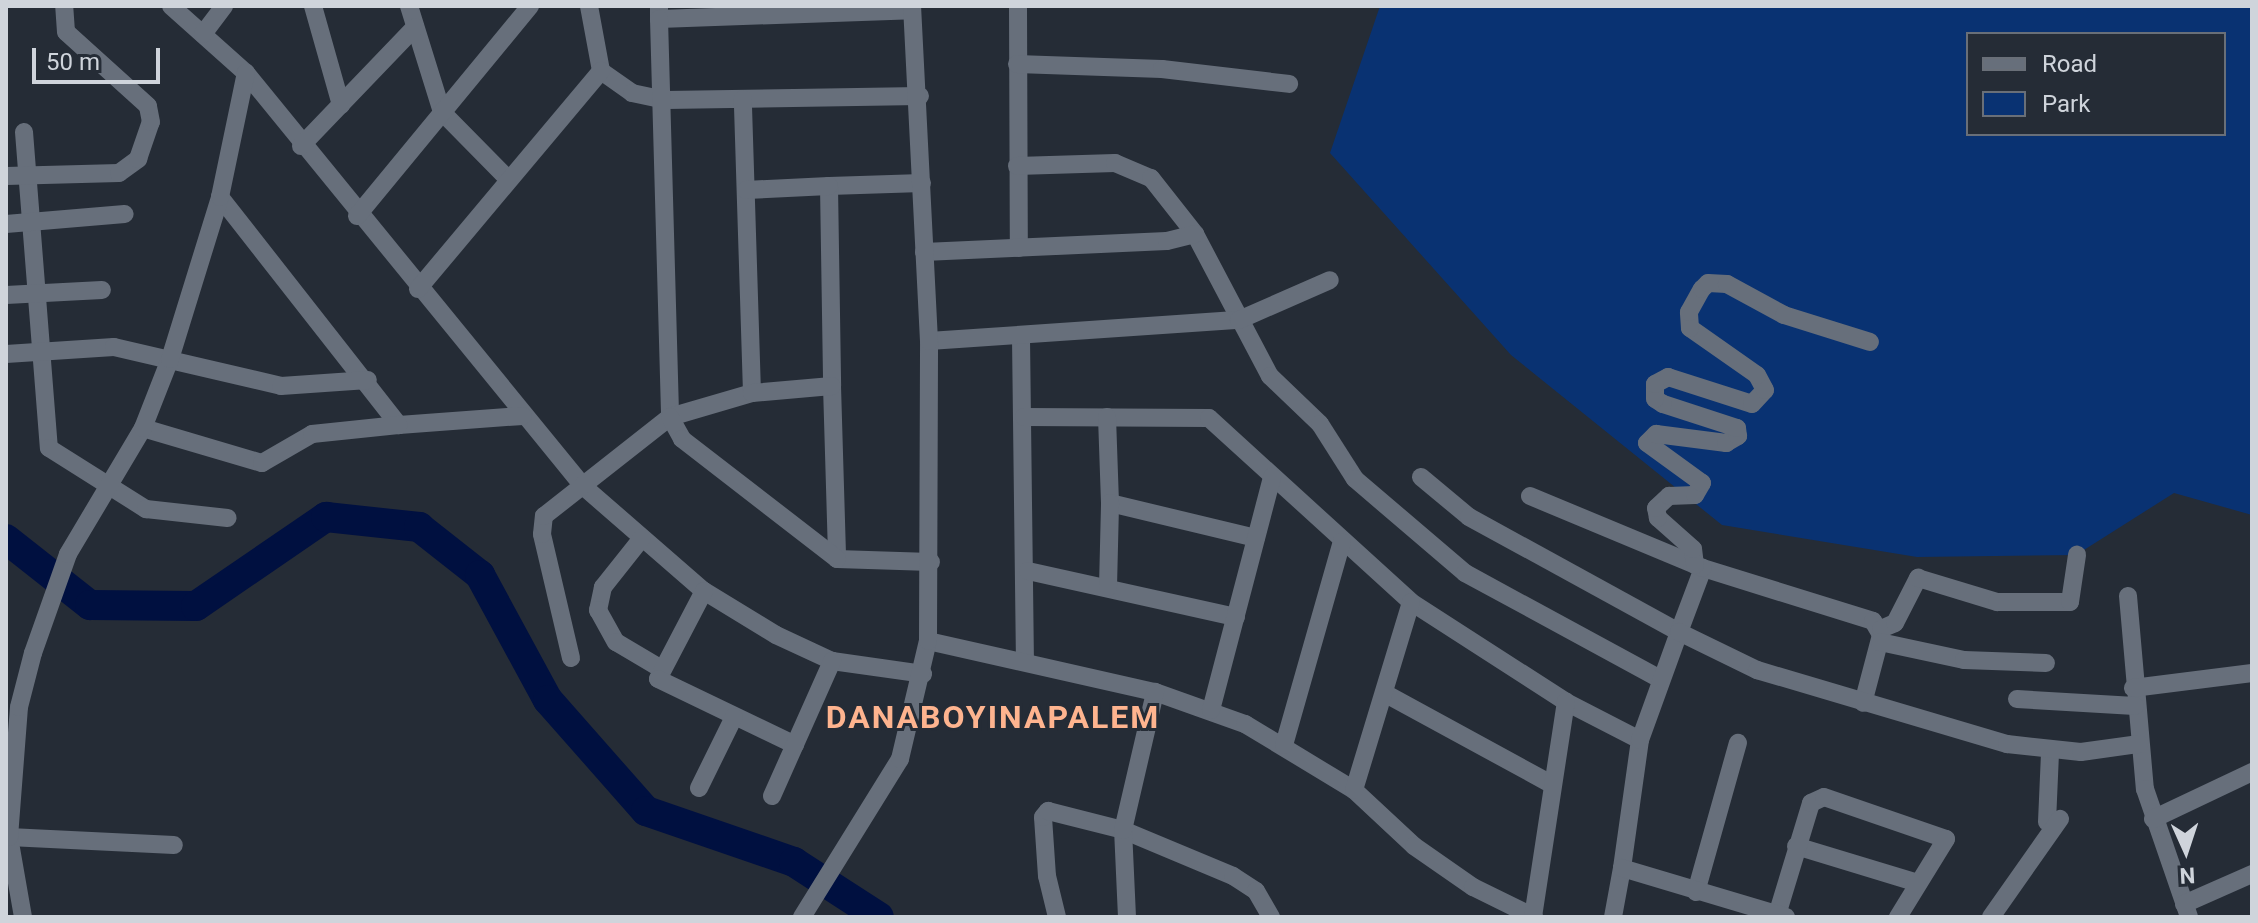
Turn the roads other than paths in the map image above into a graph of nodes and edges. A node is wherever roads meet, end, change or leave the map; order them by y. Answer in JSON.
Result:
{"nodes":[{"id":1,"x":64,"y":6,"type":"edge"},
{"id":2,"x":171,"y":6,"type":"edge"},
{"id":3,"x":224,"y":6,"type":"edge"},
{"id":4,"x":313,"y":6,"type":"edge"},
{"id":5,"x":409,"y":6,"type":"edge"},
{"id":6,"x":530,"y":6,"type":"edge"},
{"id":7,"x":589,"y":6,"type":"edge"},
{"id":8,"x":1018,"y":6,"type":"edge"},
{"id":9,"x":912,"y":8,"type":"edge"},
{"id":10,"x":814,"y":10,"type":"edge"},
{"id":11,"x":659,"y":12,"type":"edge"},
{"id":12,"x":415,"y":27,"type":"junction"},
{"id":13,"x":203,"y":34,"type":"junction"},
{"id":14,"x":1017,"y":64,"type":"junction"},
{"id":15,"x":601,"y":71,"type":"junction"},
{"id":16,"x":246,"y":73,"type":"junction"},
{"id":17,"x":1289,"y":84,"type":"dead end"},
{"id":18,"x":920,"y":96,"type":"junction"},
{"id":19,"x":743,"y":99,"type":"junction"},
{"id":20,"x":666,"y":100,"type":"junction"},
{"id":21,"x":341,"y":105,"type":"junction"},
{"id":22,"x":442,"y":112,"type":"junction"},
{"id":23,"x":24,"y":132,"type":"dead end"},
{"id":24,"x":301,"y":146,"type":"junction"},
{"id":25,"x":1017,"y":166,"type":"junction"},
{"id":26,"x":6,"y":176,"type":"edge"},
{"id":27,"x":27,"y":177,"type":"junction"},
{"id":28,"x":509,"y":180,"type":"junction"},
{"id":29,"x":922,"y":183,"type":"junction"},
{"id":30,"x":829,"y":186,"type":"junction"},
{"id":31,"x":746,"y":190,"type":"junction"},
{"id":32,"x":220,"y":197,"type":"junction"},
{"id":33,"x":125,"y":214,"type":"dead end"},
{"id":34,"x":357,"y":216,"type":"junction"},
{"id":35,"x":30,"y":223,"type":"junction"},
{"id":36,"x":6,"y":224,"type":"edge"},
{"id":37,"x":1195,"y":234,"type":"junction"},
{"id":38,"x":1019,"y":248,"type":"junction"},
{"id":39,"x":924,"y":252,"type":"junction"},
{"id":40,"x":1330,"y":280,"type":"dead end"},
{"id":41,"x":418,"y":289,"type":"junction"},
{"id":42,"x":102,"y":290,"type":"dead end"},
{"id":43,"x":35,"y":293,"type":"junction"},
{"id":44,"x":6,"y":295,"type":"edge"},
{"id":45,"x":1239,"y":320,"type":"junction"},
{"id":46,"x":1021,"y":338,"type":"junction"},
{"id":47,"x":929,"y":341,"type":"junction"},
{"id":48,"x":1870,"y":342,"type":"dead end"},
{"id":49,"x":39,"y":351,"type":"junction"},
{"id":50,"x":6,"y":354,"type":"edge"},
{"id":51,"x":170,"y":359,"type":"junction"},
{"id":52,"x":368,"y":380,"type":"junction"},
{"id":53,"x":832,"y":386,"type":"junction"},
{"id":54,"x":752,"y":393,"type":"junction"},
{"id":55,"x":523,"y":416,"type":"junction"},
{"id":56,"x":670,"y":417,"type":"junction"},
{"id":57,"x":1024,"y":417,"type":"junction"},
{"id":58,"x":1107,"y":417,"type":"junction"},
{"id":59,"x":399,"y":425,"type":"junction"},
{"id":60,"x":143,"y":428,"type":"junction"},
{"id":61,"x":1272,"y":477,"type":"junction"},
{"id":62,"x":1421,"y":477,"type":"dead end"},
{"id":63,"x":107,"y":485,"type":"junction"},
{"id":64,"x":583,"y":486,"type":"junction"},
{"id":65,"x":1530,"y":496,"type":"dead end"},
{"id":66,"x":1110,"y":503,"type":"junction"},
{"id":67,"x":228,"y":518,"type":"dead end"},
{"id":68,"x":642,"y":538,"type":"junction"},
{"id":69,"x":1256,"y":538,"type":"junction"},
{"id":70,"x":1342,"y":542,"type":"junction"},
{"id":71,"x":2077,"y":555,"type":"dead end"},
{"id":72,"x":837,"y":559,"type":"junction"},
{"id":73,"x":931,"y":562,"type":"junction"},
{"id":74,"x":1699,"y":567,"type":"junction"},
{"id":75,"x":1028,"y":571,"type":"junction"},
{"id":76,"x":1108,"y":587,"type":"junction"},
{"id":77,"x":704,"y":591,"type":"junction"},
{"id":78,"x":2128,"y":596,"type":"dead end"},
{"id":79,"x":1411,"y":602,"type":"junction"},
{"id":80,"x":1236,"y":617,"type":"junction"},
{"id":81,"x":1679,"y":632,"type":"junction"},
{"id":82,"x":1881,"y":636,"type":"junction"},
{"id":83,"x":928,"y":641,"type":"junction"},
{"id":84,"x":571,"y":658,"type":"dead end"},
{"id":85,"x":1025,"y":659,"type":"junction"},
{"id":86,"x":832,"y":661,"type":"junction"},
{"id":87,"x":2046,"y":663,"type":"dead end"},
{"id":88,"x":660,"y":668,"type":"junction"},
{"id":89,"x":2252,"y":673,"type":"edge"},
{"id":90,"x":923,"y":674,"type":"junction"},
{"id":91,"x":1658,"y":678,"type":"junction"},
{"id":92,"x":1155,"y":692,"type":"junction"},
{"id":93,"x":14,"y":694,"type":"edge"},
{"id":94,"x":1386,"y":694,"type":"junction"},
{"id":95,"x":2134,"y":697,"type":"junction"},
{"id":96,"x":2017,"y":699,"type":"dead end"},
{"id":97,"x":1566,"y":702,"type":"junction"},
{"id":98,"x":1863,"y":703,"type":"junction"},
{"id":99,"x":1211,"y":710,"type":"junction"},
{"id":100,"x":734,"y":717,"type":"junction"},
{"id":101,"x":1640,"y":740,"type":"junction"},
{"id":102,"x":1738,"y":743,"type":"dead end"},
{"id":103,"x":2139,"y":744,"type":"junction"},
{"id":104,"x":795,"y":745,"type":"junction"},
{"id":105,"x":1284,"y":745,"type":"junction"},
{"id":106,"x":2050,"y":752,"type":"junction"},
{"id":107,"x":2252,"y":772,"type":"edge"},
{"id":108,"x":1551,"y":784,"type":"junction"},
{"id":109,"x":699,"y":788,"type":"dead end"},
{"id":110,"x":1354,"y":790,"type":"junction"},
{"id":111,"x":772,"y":796,"type":"dead end"},
{"id":112,"x":2153,"y":819,"type":"junction"},
{"id":113,"x":1123,"y":830,"type":"junction"},
{"id":114,"x":9,"y":837,"type":"junction"},
{"id":115,"x":174,"y":845,"type":"dead end"},
{"id":116,"x":1796,"y":846,"type":"junction"},
{"id":117,"x":1622,"y":868,"type":"junction"},
{"id":118,"x":2252,"y":874,"type":"edge"},
{"id":119,"x":1918,"y":883,"type":"junction"},
{"id":120,"x":1696,"y":892,"type":"junction"},
{"id":121,"x":2187,"y":911,"type":"edge"},
{"id":122,"x":1782,"y":916,"type":"edge"},
{"id":123,"x":23,"y":917,"type":"edge"},
{"id":124,"x":802,"y":917,"type":"edge"},
{"id":125,"x":1057,"y":917,"type":"edge"},
{"id":126,"x":1127,"y":917,"type":"edge"},
{"id":127,"x":1271,"y":917,"type":"edge"},
{"id":128,"x":1533,"y":917,"type":"edge"},
{"id":129,"x":1613,"y":917,"type":"edge"},
{"id":130,"x":1898,"y":917,"type":"edge"},
{"id":131,"x":1991,"y":917,"type":"edge"}],
"edges":[{"from":1,"to":27,"type":"street"},
{"from":2,"to":13,"type":"street"},
{"from":3,"to":13,"type":"street"},
{"from":4,"to":21,"type":"street"},
{"from":5,"to":12,"type":"street"},
{"from":6,"to":22,"type":"street"},
{"from":7,"to":15,"type":"street"},
{"from":8,"to":14,"type":"street"},
{"from":9,"to":10,"type":"street"},
{"from":9,"to":18,"type":"street"},
{"from":10,"to":11,"type":"street"},
{"from":11,"to":20,"type":"street"},
{"from":12,"to":21,"type":"street"},
{"from":12,"to":22,"type":"street"},
{"from":13,"to":16,"type":"street"},
{"from":14,"to":17,"type":"street"},
{"from":14,"to":25,"type":"street"},
{"from":15,"to":20,"type":"street"},
{"from":15,"to":28,"type":"street"},
{"from":16,"to":24,"type":"street"},
{"from":16,"to":32,"type":"street"},
{"from":18,"to":19,"type":"street"},
{"from":18,"to":29,"type":"street"},
{"from":19,"to":20,"type":"street"},
{"from":19,"to":31,"type":"street"},
{"from":20,"to":56,"type":"street"},
{"from":21,"to":24,"type":"street"},
{"from":22,"to":28,"type":"street"},
{"from":22,"to":34,"type":"street"},
{"from":23,"to":27,"type":"street"},
{"from":24,"to":34,"type":"street"},
{"from":25,"to":37,"type":"street"},
{"from":25,"to":38,"type":"street"},
{"from":26,"to":27,"type":"street"},
{"from":27,"to":35,"type":"street"},
{"from":28,"to":41,"type":"street"},
{"from":29,"to":30,"type":"street"},
{"from":29,"to":39,"type":"street"},
{"from":30,"to":31,"type":"street"},
{"from":30,"to":53,"type":"street"},
{"from":31,"to":54,"type":"street"},
{"from":32,"to":51,"type":"street"},
{"from":32,"to":52,"type":"street"},
{"from":33,"to":35,"type":"street"},
{"from":34,"to":41,"type":"street"},
{"from":35,"to":36,"type":"street"},
{"from":35,"to":43,"type":"street"},
{"from":37,"to":38,"type":"street"},
{"from":37,"to":45,"type":"street"},
{"from":38,"to":39,"type":"street"},
{"from":39,"to":47,"type":"street"},
{"from":40,"to":45,"type":"street"},
{"from":41,"to":55,"type":"street"},
{"from":42,"to":43,"type":"street"},
{"from":43,"to":44,"type":"street"},
{"from":43,"to":49,"type":"street"},
{"from":45,"to":46,"type":"street"},
{"from":45,"to":91,"type":"street"},
{"from":46,"to":47,"type":"street"},
{"from":46,"to":57,"type":"street"},
{"from":47,"to":73,"type":"street"},
{"from":48,"to":74,"type":"street"},
{"from":49,"to":50,"type":"street"},
{"from":49,"to":51,"type":"street"},
{"from":49,"to":63,"type":"street"},
{"from":51,"to":52,"type":"street"},
{"from":51,"to":60,"type":"street"},
{"from":52,"to":59,"type":"street"},
{"from":53,"to":54,"type":"street"},
{"from":53,"to":72,"type":"street"},
{"from":54,"to":56,"type":"street"},
{"from":55,"to":59,"type":"street"},
{"from":55,"to":64,"type":"street"},
{"from":56,"to":64,"type":"street"},
{"from":56,"to":72,"type":"street"},
{"from":57,"to":58,"type":"street"},
{"from":57,"to":75,"type":"street"},
{"from":58,"to":61,"type":"street"},
{"from":58,"to":66,"type":"street"},
{"from":59,"to":60,"type":"street"},
{"from":60,"to":63,"type":"street"},
{"from":61,"to":69,"type":"street"},
{"from":61,"to":70,"type":"street"},
{"from":62,"to":81,"type":"street"},
{"from":63,"to":67,"type":"street"},
{"from":63,"to":93,"type":"street"},
{"from":64,"to":68,"type":"street"},
{"from":64,"to":84,"type":"street"},
{"from":65,"to":74,"type":"street"},
{"from":66,"to":69,"type":"street"},
{"from":66,"to":76,"type":"street"},
{"from":68,"to":77,"type":"street"},
{"from":68,"to":88,"type":"street"},
{"from":69,"to":80,"type":"street"},
{"from":70,"to":79,"type":"street"},
{"from":70,"to":105,"type":"street"},
{"from":71,"to":82,"type":"street"},
{"from":72,"to":73,"type":"street"},
{"from":73,"to":83,"type":"street"},
{"from":74,"to":81,"type":"street"},
{"from":74,"to":82,"type":"street"},
{"from":75,"to":76,"type":"street"},
{"from":75,"to":85,"type":"street"},
{"from":76,"to":80,"type":"street"},
{"from":77,"to":86,"type":"street"},
{"from":77,"to":88,"type":"street"},
{"from":78,"to":95,"type":"street"},
{"from":79,"to":94,"type":"street"},
{"from":79,"to":97,"type":"street"},
{"from":80,"to":99,"type":"street"},
{"from":81,"to":91,"type":"street"},
{"from":81,"to":98,"type":"street"},
{"from":82,"to":87,"type":"street"},
{"from":82,"to":98,"type":"street"},
{"from":83,"to":85,"type":"street"},
{"from":83,"to":90,"type":"street"},
{"from":85,"to":92,"type":"street"},
{"from":86,"to":90,"type":"street"},
{"from":86,"to":104,"type":"street"},
{"from":88,"to":100,"type":"street"},
{"from":89,"to":95,"type":"street"},
{"from":90,"to":124,"type":"street"},
{"from":91,"to":101,"type":"street"},
{"from":92,"to":99,"type":"street"},
{"from":92,"to":113,"type":"street"},
{"from":93,"to":114,"type":"street"},
{"from":94,"to":108,"type":"street"},
{"from":94,"to":110,"type":"street"},
{"from":95,"to":96,"type":"street"},
{"from":95,"to":103,"type":"street"},
{"from":97,"to":101,"type":"street"},
{"from":97,"to":108,"type":"street"},
{"from":98,"to":106,"type":"street"},
{"from":99,"to":105,"type":"street"},
{"from":100,"to":104,"type":"street"},
{"from":100,"to":109,"type":"street"},
{"from":101,"to":117,"type":"street"},
{"from":102,"to":120,"type":"street"},
{"from":103,"to":106,"type":"street"},
{"from":103,"to":112,"type":"street"},
{"from":104,"to":111,"type":"street"},
{"from":105,"to":110,"type":"street"},
{"from":106,"to":131,"type":"street"},
{"from":107,"to":112,"type":"street"},
{"from":108,"to":128,"type":"street"},
{"from":110,"to":128,"type":"street"},
{"from":112,"to":121,"type":"street"},
{"from":113,"to":125,"type":"street"},
{"from":113,"to":126,"type":"street"},
{"from":113,"to":127,"type":"street"},
{"from":114,"to":115,"type":"street"},
{"from":114,"to":123,"type":"street"},
{"from":116,"to":119,"type":"street"},
{"from":116,"to":119,"type":"street"},
{"from":116,"to":122,"type":"street"},
{"from":117,"to":120,"type":"street"},
{"from":117,"to":129,"type":"street"},
{"from":118,"to":121,"type":"street"},
{"from":119,"to":130,"type":"street"},
{"from":120,"to":122,"type":"street"}]}
